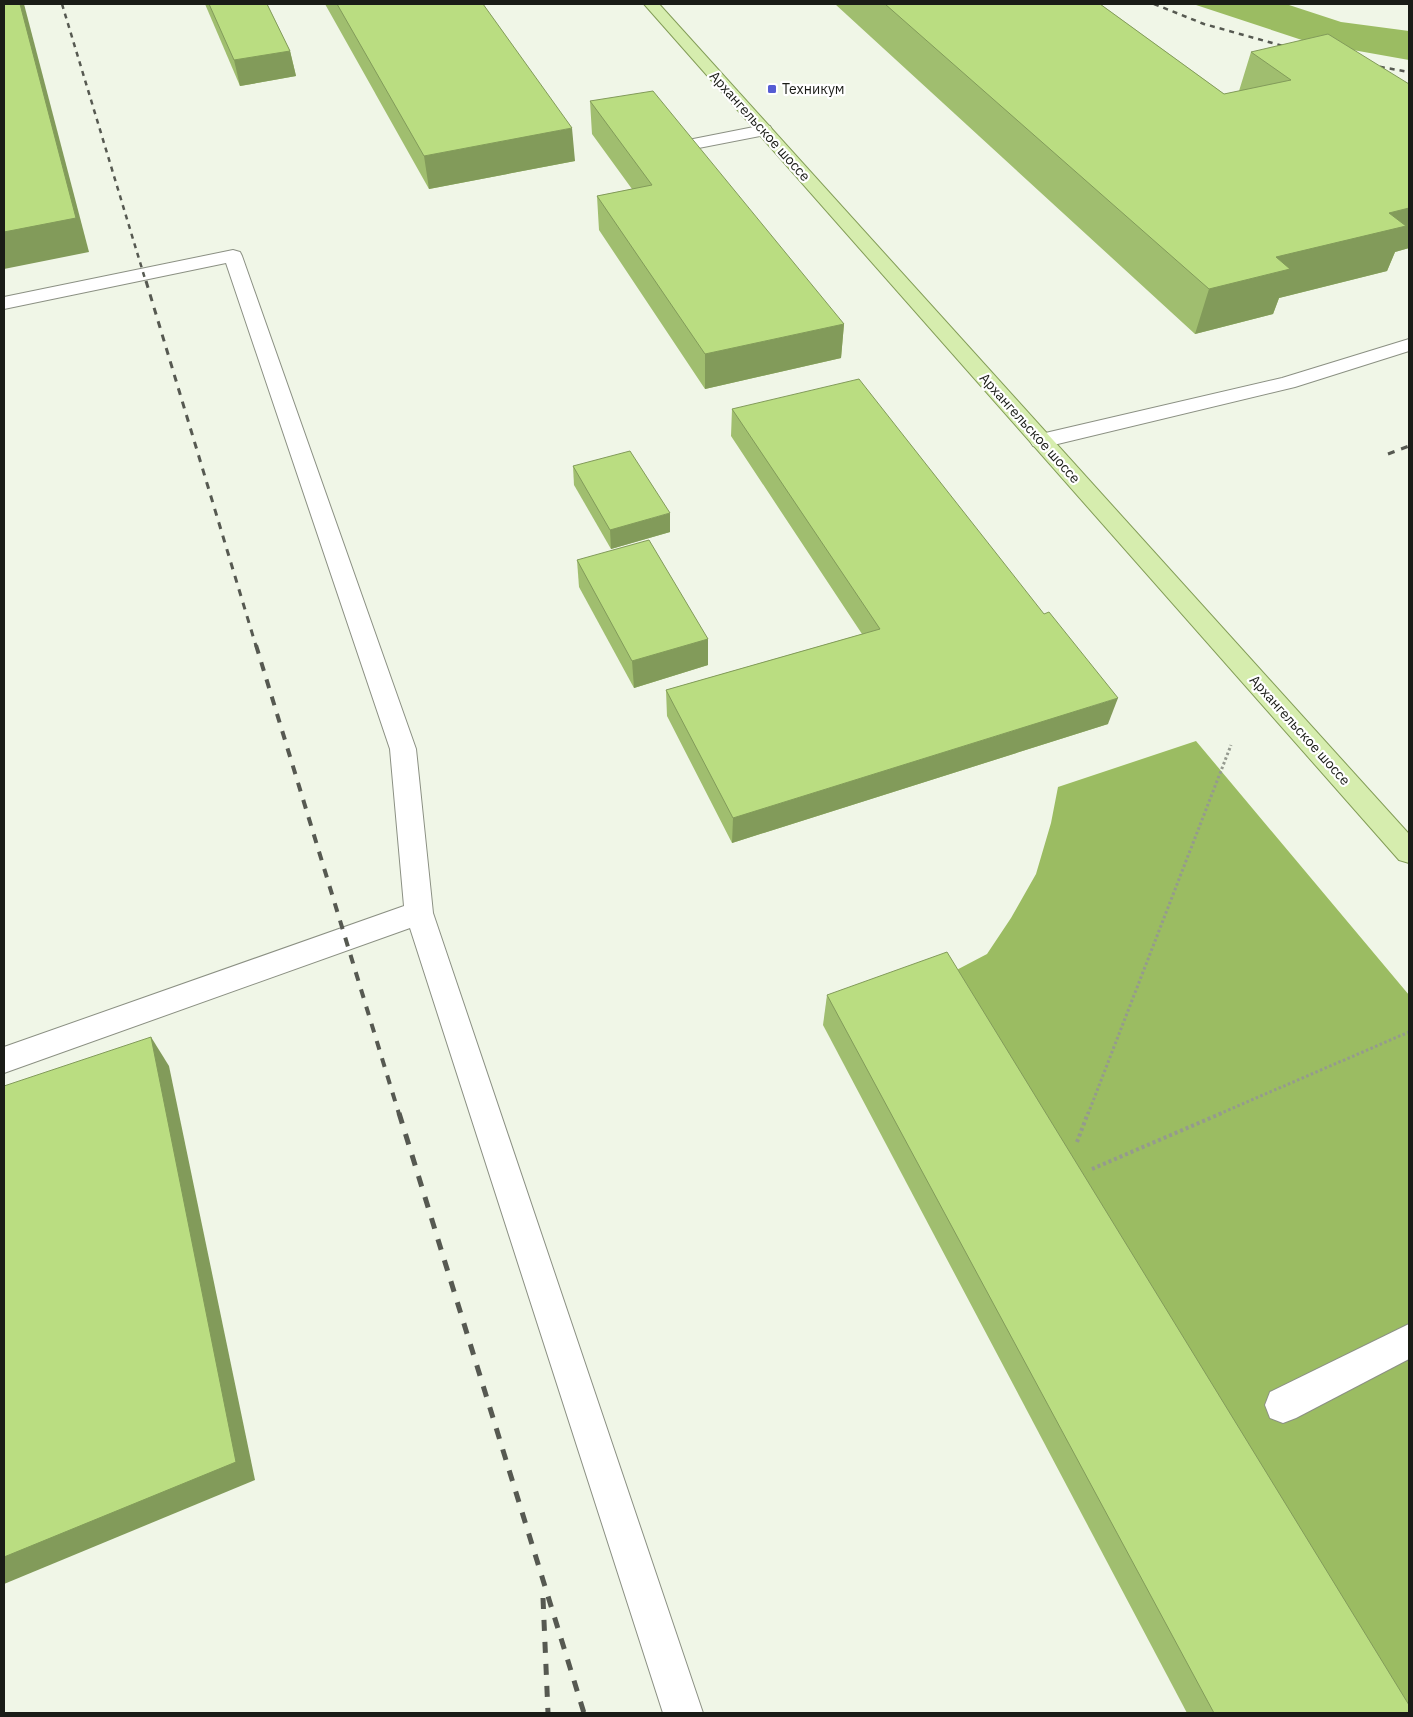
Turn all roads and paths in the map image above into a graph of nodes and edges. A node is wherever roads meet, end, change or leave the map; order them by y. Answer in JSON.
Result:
{"nodes":[{"id":1,"x":651,"y":4,"type":"edge"},
{"id":2,"x":764,"y":130,"type":"junction"},
{"id":3,"x":673,"y":148,"type":"edge"},
{"id":4,"x":4,"y":303,"type":"edge"},
{"id":5,"x":1409,"y":346,"type":"edge"},
{"id":6,"x":1041,"y":441,"type":"junction"},
{"id":7,"x":1232,"y":745,"type":"dead end"},
{"id":8,"x":1409,"y":852,"type":"edge"},
{"id":9,"x":419,"y":913,"type":"junction"},
{"id":10,"x":1409,"y":1032,"type":"edge"},
{"id":11,"x":4,"y":1060,"type":"edge"},
{"id":12,"x":1078,"y":1142,"type":"dead end"},
{"id":13,"x":1092,"y":1169,"type":"dead end"},
{"id":14,"x":1409,"y":1341,"type":"edge"},
{"id":15,"x":1283,"y":1405,"type":"dead end"},
{"id":16,"x":683,"y":1713,"type":"edge"}],
"edges":[{"from":1,"to":2,"type":"main road","name":"Архангельское шоссе"},
{"from":2,"to":3,"type":"lane"},
{"from":2,"to":6,"type":"main road","name":"Архангельское шоссе"},
{"from":4,"to":9,"type":"lane"},
{"from":5,"to":6,"type":"lane"},
{"from":6,"to":8,"type":"main road","name":"Архангельское шоссе"},
{"from":7,"to":12,"type":"path"},
{"from":9,"to":11,"type":"lane"},
{"from":9,"to":16,"type":"lane"},
{"from":10,"to":13,"type":"path"},
{"from":14,"to":15,"type":"lane"}]}
